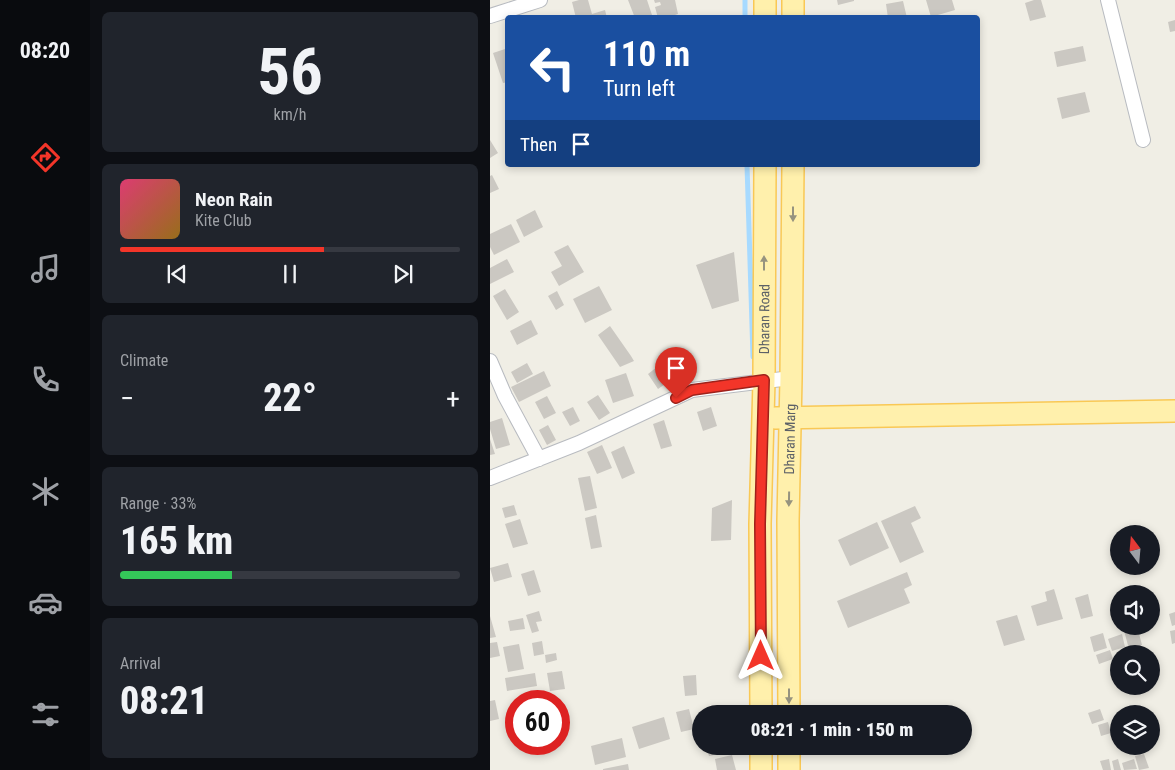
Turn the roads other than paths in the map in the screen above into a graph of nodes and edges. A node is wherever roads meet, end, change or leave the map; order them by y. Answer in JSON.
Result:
{"nodes":[{"id":1,"x":540,"y":0,"type":"edge"},
{"id":2,"x":765,"y":0,"type":"edge"},
{"id":3,"x":793,"y":0,"type":"edge"},
{"id":4,"x":1108,"y":0,"type":"edge"},
{"id":5,"x":765,"y":15,"type":"edge"},
{"id":6,"x":793,"y":15,"type":"edge"},
{"id":7,"x":490,"y":16,"type":"edge"},
{"id":8,"x":1144,"y":140,"type":"dead end"},
{"id":9,"x":765,"y":167,"type":"edge"},
{"id":10,"x":793,"y":167,"type":"edge"},
{"id":11,"x":490,"y":361,"type":"edge"},
{"id":12,"x":791,"y":378,"type":"junction"},
{"id":13,"x":764,"y":380,"type":"junction"},
{"id":14,"x":1175,"y":411,"type":"edge"},
{"id":15,"x":790,"y":416,"type":"junction"},
{"id":16,"x":762,"y":419,"type":"junction"},
{"id":17,"x":539,"y":459,"type":"junction"},
{"id":18,"x":490,"y":478,"type":"edge"},
{"id":19,"x":761,"y":705,"type":"edge"},
{"id":20,"x":788,"y":705,"type":"edge"},
{"id":21,"x":761,"y":755,"type":"edge"},
{"id":22,"x":788,"y":755,"type":"edge"},
{"id":23,"x":761,"y":770,"type":"edge"},
{"id":24,"x":789,"y":770,"type":"edge"}],
"edges":[{"from":1,"to":7,"type":"street"},
{"from":2,"to":5,"type":"main road"},
{"from":3,"to":6,"type":"main road"},
{"from":4,"to":8,"type":"street"},
{"from":13,"to":9,"type":"main road","name":"Dharan Road","one_way":true},
{"from":10,"to":12,"type":"main road","name":"Dharan Marg","one_way":true},
{"from":11,"to":17,"type":"street"},
{"from":12,"to":13,"type":"street"},
{"from":12,"to":15,"type":"main road","name":"Dharan Marg"},
{"from":13,"to":16,"type":"main road","name":"Dharan Road"},
{"from":13,"to":17,"type":"street"},
{"from":14,"to":15,"type":"main road"},
{"from":15,"to":16,"type":"main road"},
{"from":15,"to":20,"type":"main road","name":"Dharan Marg","one_way":true},
{"from":16,"to":19,"type":"main road","name":"Dharan Road"},
{"from":17,"to":18,"type":"street"},
{"from":21,"to":23,"type":"main road"},
{"from":22,"to":24,"type":"main road"}]}
